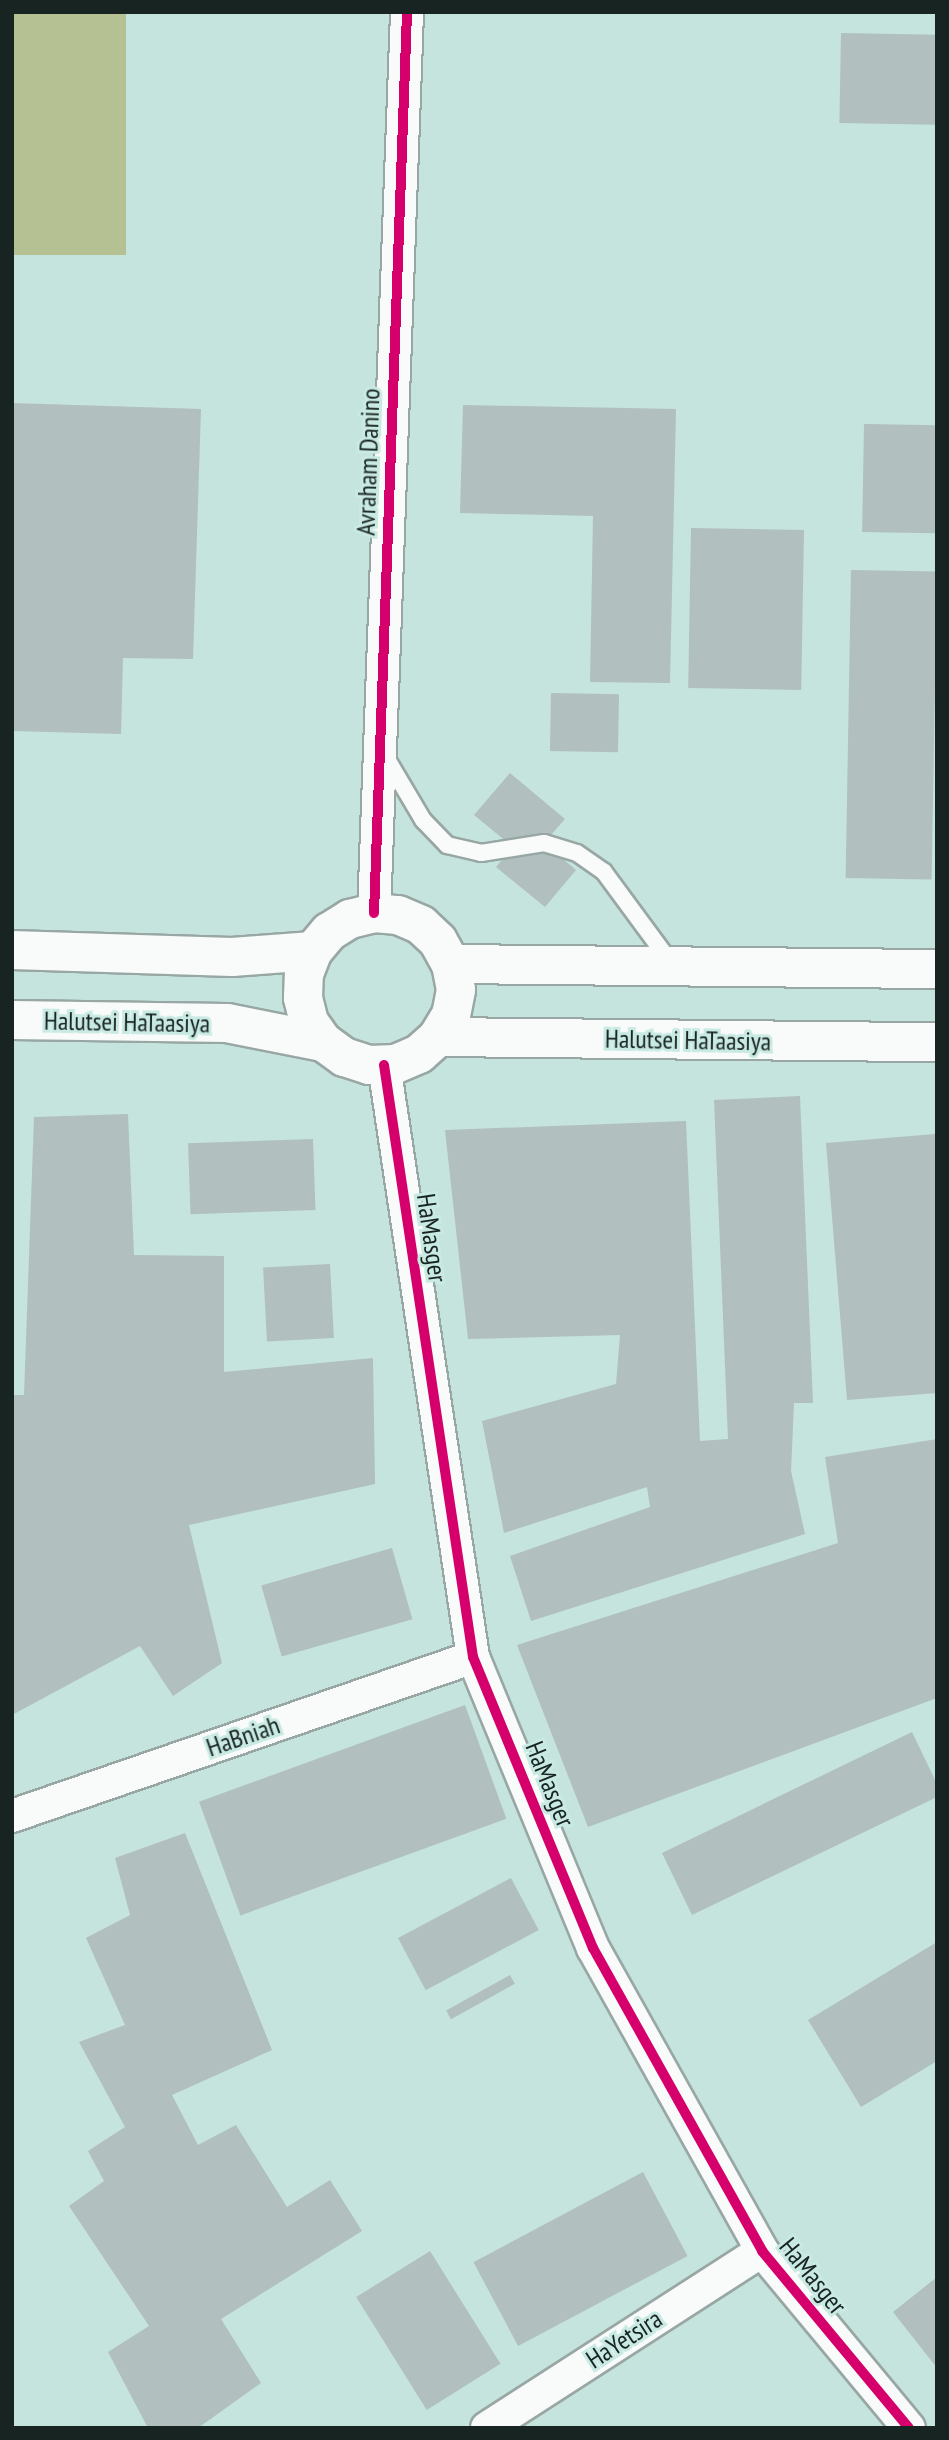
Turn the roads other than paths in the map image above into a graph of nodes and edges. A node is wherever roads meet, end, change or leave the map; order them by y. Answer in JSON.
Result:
{"nodes":[{"id":1,"x":407,"y":12,"type":"edge"},
{"id":2,"x":380,"y":748,"type":"junction"},
{"id":3,"x":374,"y":913,"type":"junction"},
{"id":4,"x":12,"y":950,"type":"edge"},
{"id":5,"x":313,"y":951,"type":"junction"},
{"id":6,"x":451,"y":964,"type":"junction"},
{"id":7,"x":673,"y":964,"type":"junction"},
{"id":8,"x":937,"y":970,"type":"edge"},
{"id":9,"x":12,"y":1020,"type":"edge"},
{"id":10,"x":438,"y":1037,"type":"junction"},
{"id":11,"x":323,"y":1042,"type":"junction"},
{"id":12,"x":937,"y":1042,"type":"edge"},
{"id":13,"x":384,"y":1065,"type":"junction"},
{"id":14,"x":473,"y":1657,"type":"junction"},
{"id":15,"x":12,"y":1816,"type":"edge"},
{"id":16,"x":762,"y":2251,"type":"junction"},
{"id":17,"x":487,"y":2428,"type":"edge"},
{"id":18,"x":909,"y":2428,"type":"edge"}],
"edges":[{"from":1,"to":2,"type":"street","name":"Avraham Danino"},
{"from":2,"to":3,"type":"street","name":"Avraham Danino"},
{"from":2,"to":7,"type":"lane"},
{"from":3,"to":5,"type":"street","name":"Halutsei HaTaasiya"},
{"from":3,"to":6,"type":"street","name":"Halutsei HaTaasiya"},
{"from":4,"to":5,"type":"street"},
{"from":5,"to":11,"type":"street","name":"Halutsei HaTaasiya"},
{"from":6,"to":7,"type":"street"},
{"from":6,"to":10,"type":"street","name":"Halutsei HaTaasiya"},
{"from":7,"to":8,"type":"street"},
{"from":9,"to":11,"type":"street","name":"Halutsei HaTaasiya"},
{"from":10,"to":12,"type":"street","name":"Halutsei HaTaasiya"},
{"from":10,"to":13,"type":"street","name":"Halutsei HaTaasiya"},
{"from":11,"to":13,"type":"street","name":"Halutsei HaTaasiya"},
{"from":13,"to":14,"type":"street","name":"HaMasger"},
{"from":14,"to":15,"type":"street","name":"HaBniah"},
{"from":14,"to":16,"type":"street","name":"HaMasger"},
{"from":16,"to":17,"type":"street","name":"HaYetsira"},
{"from":16,"to":18,"type":"street","name":"HaMasger"}]}
